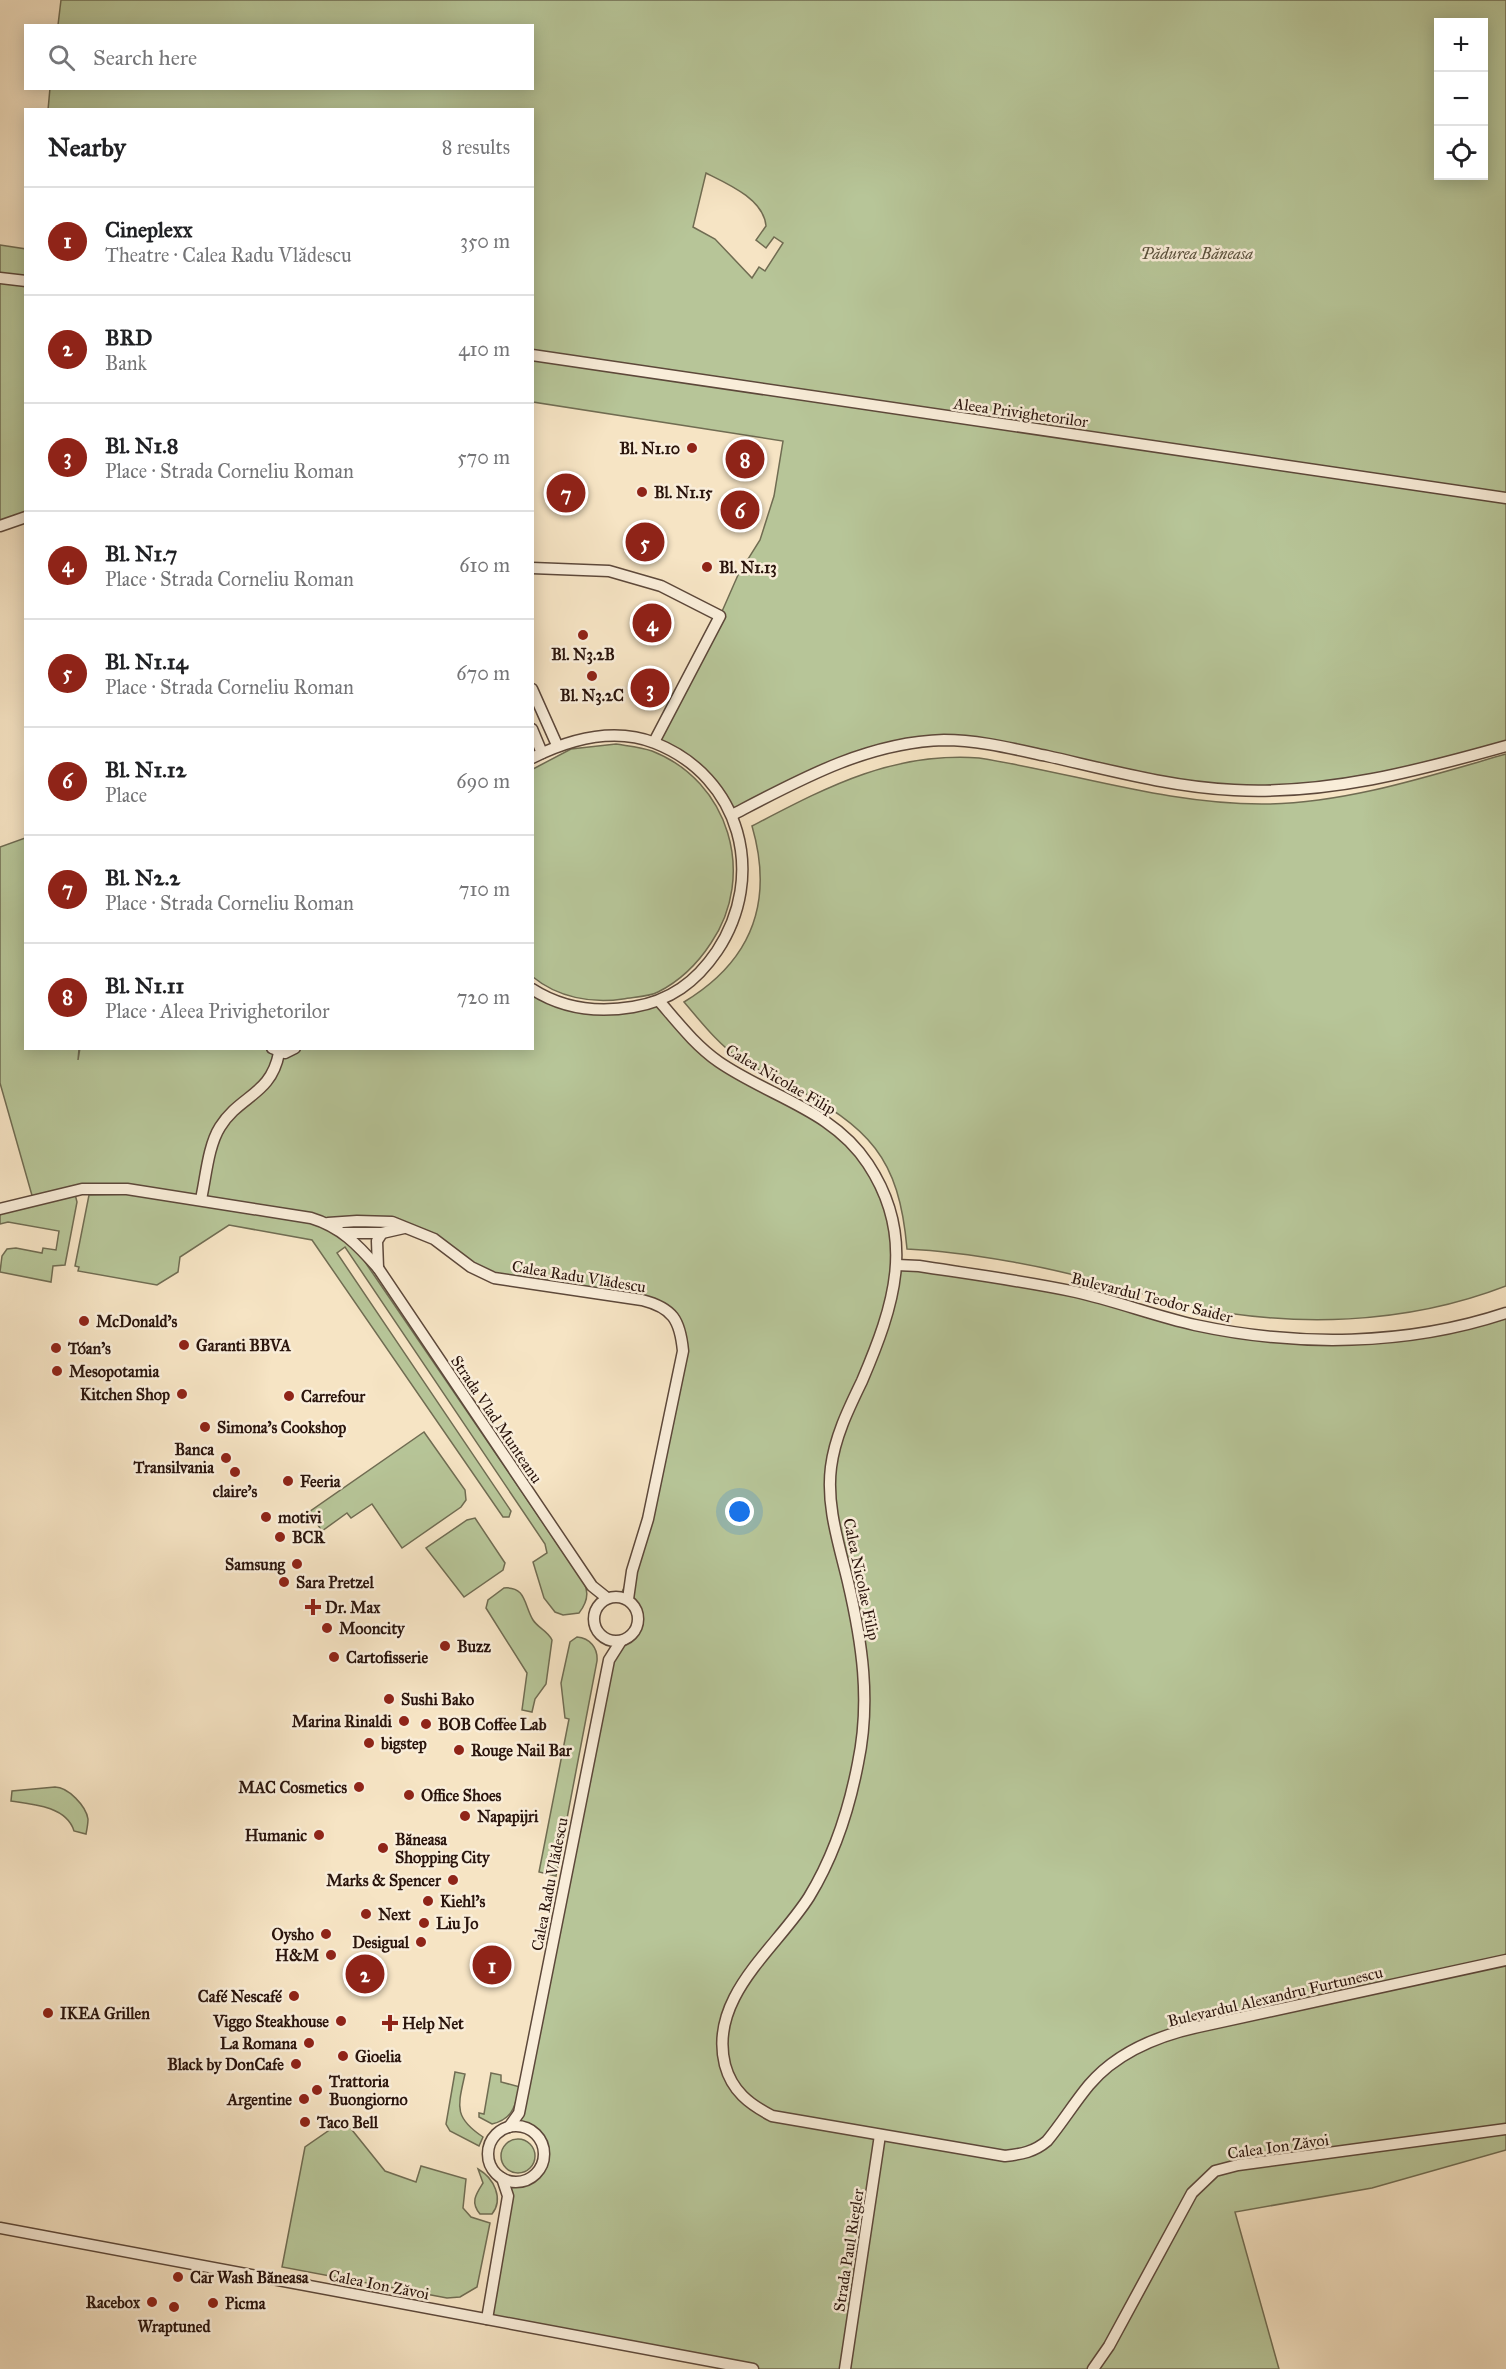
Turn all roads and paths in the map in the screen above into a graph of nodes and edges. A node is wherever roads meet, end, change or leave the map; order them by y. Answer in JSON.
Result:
{"nodes":[{"id":1,"x":0,"y":278,"type":"edge"},
{"id":2,"x":24,"y":281,"type":"edge"},
{"id":3,"x":534,"y":356,"type":"edge"},
{"id":4,"x":1506,"y":498,"type":"edge"},
{"id":5,"x":24,"y":517,"type":"edge"},
{"id":6,"x":0,"y":526,"type":"edge"},
{"id":7,"x":534,"y":568,"type":"edge"},
{"id":8,"x":534,"y":693,"type":"edge"},
{"id":9,"x":534,"y":739,"type":"edge"},
{"id":10,"x":654,"y":742,"type":"junction"},
{"id":11,"x":557,"y":745,"type":"junction"},
{"id":12,"x":1506,"y":746,"type":"edge"},
{"id":13,"x":537,"y":755,"type":"edge"},
{"id":14,"x":732,"y":815,"type":"junction"},
{"id":15,"x":534,"y":990,"type":"edge"},
{"id":16,"x":660,"y":1002,"type":"junction"},
{"id":17,"x":276,"y":1051,"type":"edge"},
{"id":18,"x":201,"y":1199,"type":"junction"},
{"id":19,"x":0,"y":1209,"type":"edge"},
{"id":20,"x":378,"y":1221,"type":"junction"},
{"id":21,"x":328,"y":1223,"type":"junction"},
{"id":22,"x":408,"y":1228,"type":"junction"},
{"id":23,"x":344,"y":1233,"type":"junction"},
{"id":24,"x":382,"y":1233,"type":"junction"},
{"id":25,"x":361,"y":1234,"type":"junction"},
{"id":26,"x":360,"y":1247,"type":"junction"},
{"id":27,"x":897,"y":1265,"type":"junction"},
{"id":28,"x":378,"y":1268,"type":"junction"},
{"id":29,"x":1506,"y":1313,"type":"edge"},
{"id":30,"x":632,"y":1571,"type":"junction"},
{"id":31,"x":592,"y":1586,"type":"junction"},
{"id":32,"x":610,"y":1597,"type":"junction"},
{"id":33,"x":628,"y":1599,"type":"junction"},
{"id":34,"x":597,"y":1606,"type":"junction"},
{"id":35,"x":604,"y":1637,"type":"junction"},
{"id":36,"x":621,"y":1641,"type":"junction"},
{"id":37,"x":609,"y":1660,"type":"junction"},
{"id":38,"x":1506,"y":1960,"type":"edge"},
{"id":39,"x":519,"y":2114,"type":"junction"},
{"id":40,"x":509,"y":2127,"type":"junction"},
{"id":41,"x":525,"y":2128,"type":"junction"},
{"id":42,"x":1506,"y":2129,"type":"edge"},
{"id":43,"x":880,"y":2135,"type":"junction"},
{"id":44,"x":502,"y":2178,"type":"junction"},
{"id":45,"x":522,"y":2181,"type":"junction"},
{"id":46,"x":508,"y":2196,"type":"junction"},
{"id":47,"x":0,"y":2228,"type":"edge"},
{"id":48,"x":487,"y":2319,"type":"junction"},
{"id":49,"x":753,"y":2369,"type":"edge"},
{"id":50,"x":844,"y":2369,"type":"edge"},
{"id":51,"x":1093,"y":2369,"type":"edge"}],
"edges":[{"from":1,"to":2,"type":"street"},
{"from":3,"to":4,"type":"street","name":"Aleea Privighetorilor"},
{"from":5,"to":6,"type":"street"},
{"from":7,"to":10,"type":"street"},
{"from":8,"to":11,"type":"street"},
{"from":9,"to":13,"type":"street"},
{"from":10,"to":11,"type":"street"},
{"from":10,"to":14,"type":"street"},
{"from":11,"to":13,"type":"street"},
{"from":12,"to":14,"type":"street"},
{"from":14,"to":16,"type":"street"},
{"from":15,"to":16,"type":"street"},
{"from":16,"to":27,"type":"street","name":"Calea Nicolae Filip"},
{"from":17,"to":18,"type":"street"},
{"from":18,"to":19,"type":"street","name":"Calea Radu Vlădescu"},
{"from":18,"to":21,"type":"street","name":"Calea Radu Vlădescu"},
{"from":20,"to":21,"type":"street","name":"Calea Radu Vlădescu"},
{"from":20,"to":22,"type":"street","name":"Calea Radu Vlădescu"},
{"from":20,"to":25,"type":"street"},
{"from":21,"to":23,"type":"street","name":"Calea Radu Vlădescu"},
{"from":22,"to":24,"type":"street","name":"Calea Radu Vlădescu"},
{"from":22,"to":30,"type":"street","name":"Calea Radu Vlădescu"},
{"from":23,"to":25,"type":"street","name":"Calea Radu Vlădescu"},
{"from":23,"to":26,"type":"street","name":"Calea Radu Vlădescu"},
{"from":24,"to":25,"type":"street","name":"Calea Radu Vlădescu"},
{"from":24,"to":28,"type":"street"},
{"from":25,"to":26,"type":"street"},
{"from":26,"to":28,"type":"street","name":"Calea Radu Vlădescu"},
{"from":27,"to":29,"type":"street","name":"Bulevardul Teodor Saider"},
{"from":27,"to":43,"type":"street","name":"Calea Nicolae Filip"},
{"from":28,"to":31,"type":"street","name":"Strada Vlad Munteanu"},
{"from":30,"to":32,"type":"street","name":"Calea Radu Vlădescu"},
{"from":30,"to":33,"type":"street","name":"Calea Radu Vlădescu"},
{"from":31,"to":32,"type":"street","name":"Strada Vlad Munteanu"},
{"from":31,"to":34,"type":"street","name":"Strada Vlad Munteanu"},
{"from":32,"to":33,"type":"street"},
{"from":32,"to":34,"type":"street"},
{"from":33,"to":36,"type":"street"},
{"from":34,"to":35,"type":"street"},
{"from":35,"to":36,"type":"street"},
{"from":35,"to":37,"type":"street","name":"Calea Radu Vlădescu"},
{"from":36,"to":37,"type":"street","name":"Calea Radu Vlădescu"},
{"from":37,"to":39,"type":"street","name":"Calea Radu Vlădescu"},
{"from":38,"to":43,"type":"street","name":"Bulevardul Alexandru Furtunescu"},
{"from":39,"to":40,"type":"street","name":"Calea Radu Vlădescu"},
{"from":39,"to":41,"type":"street"},
{"from":40,"to":41,"type":"street"},
{"from":40,"to":44,"type":"street"},
{"from":41,"to":45,"type":"street"},
{"from":42,"to":51,"type":"street","name":"Calea Ion Zăvoi"},
{"from":43,"to":50,"type":"street","name":"Strada Paul Riegler"},
{"from":44,"to":45,"type":"street"},
{"from":44,"to":46,"type":"street"},
{"from":45,"to":46,"type":"street"},
{"from":46,"to":48,"type":"street"},
{"from":47,"to":48,"type":"street","name":"Calea Ion Zăvoi"},
{"from":48,"to":49,"type":"street","name":"Calea Ion Zăvoi"}]}
